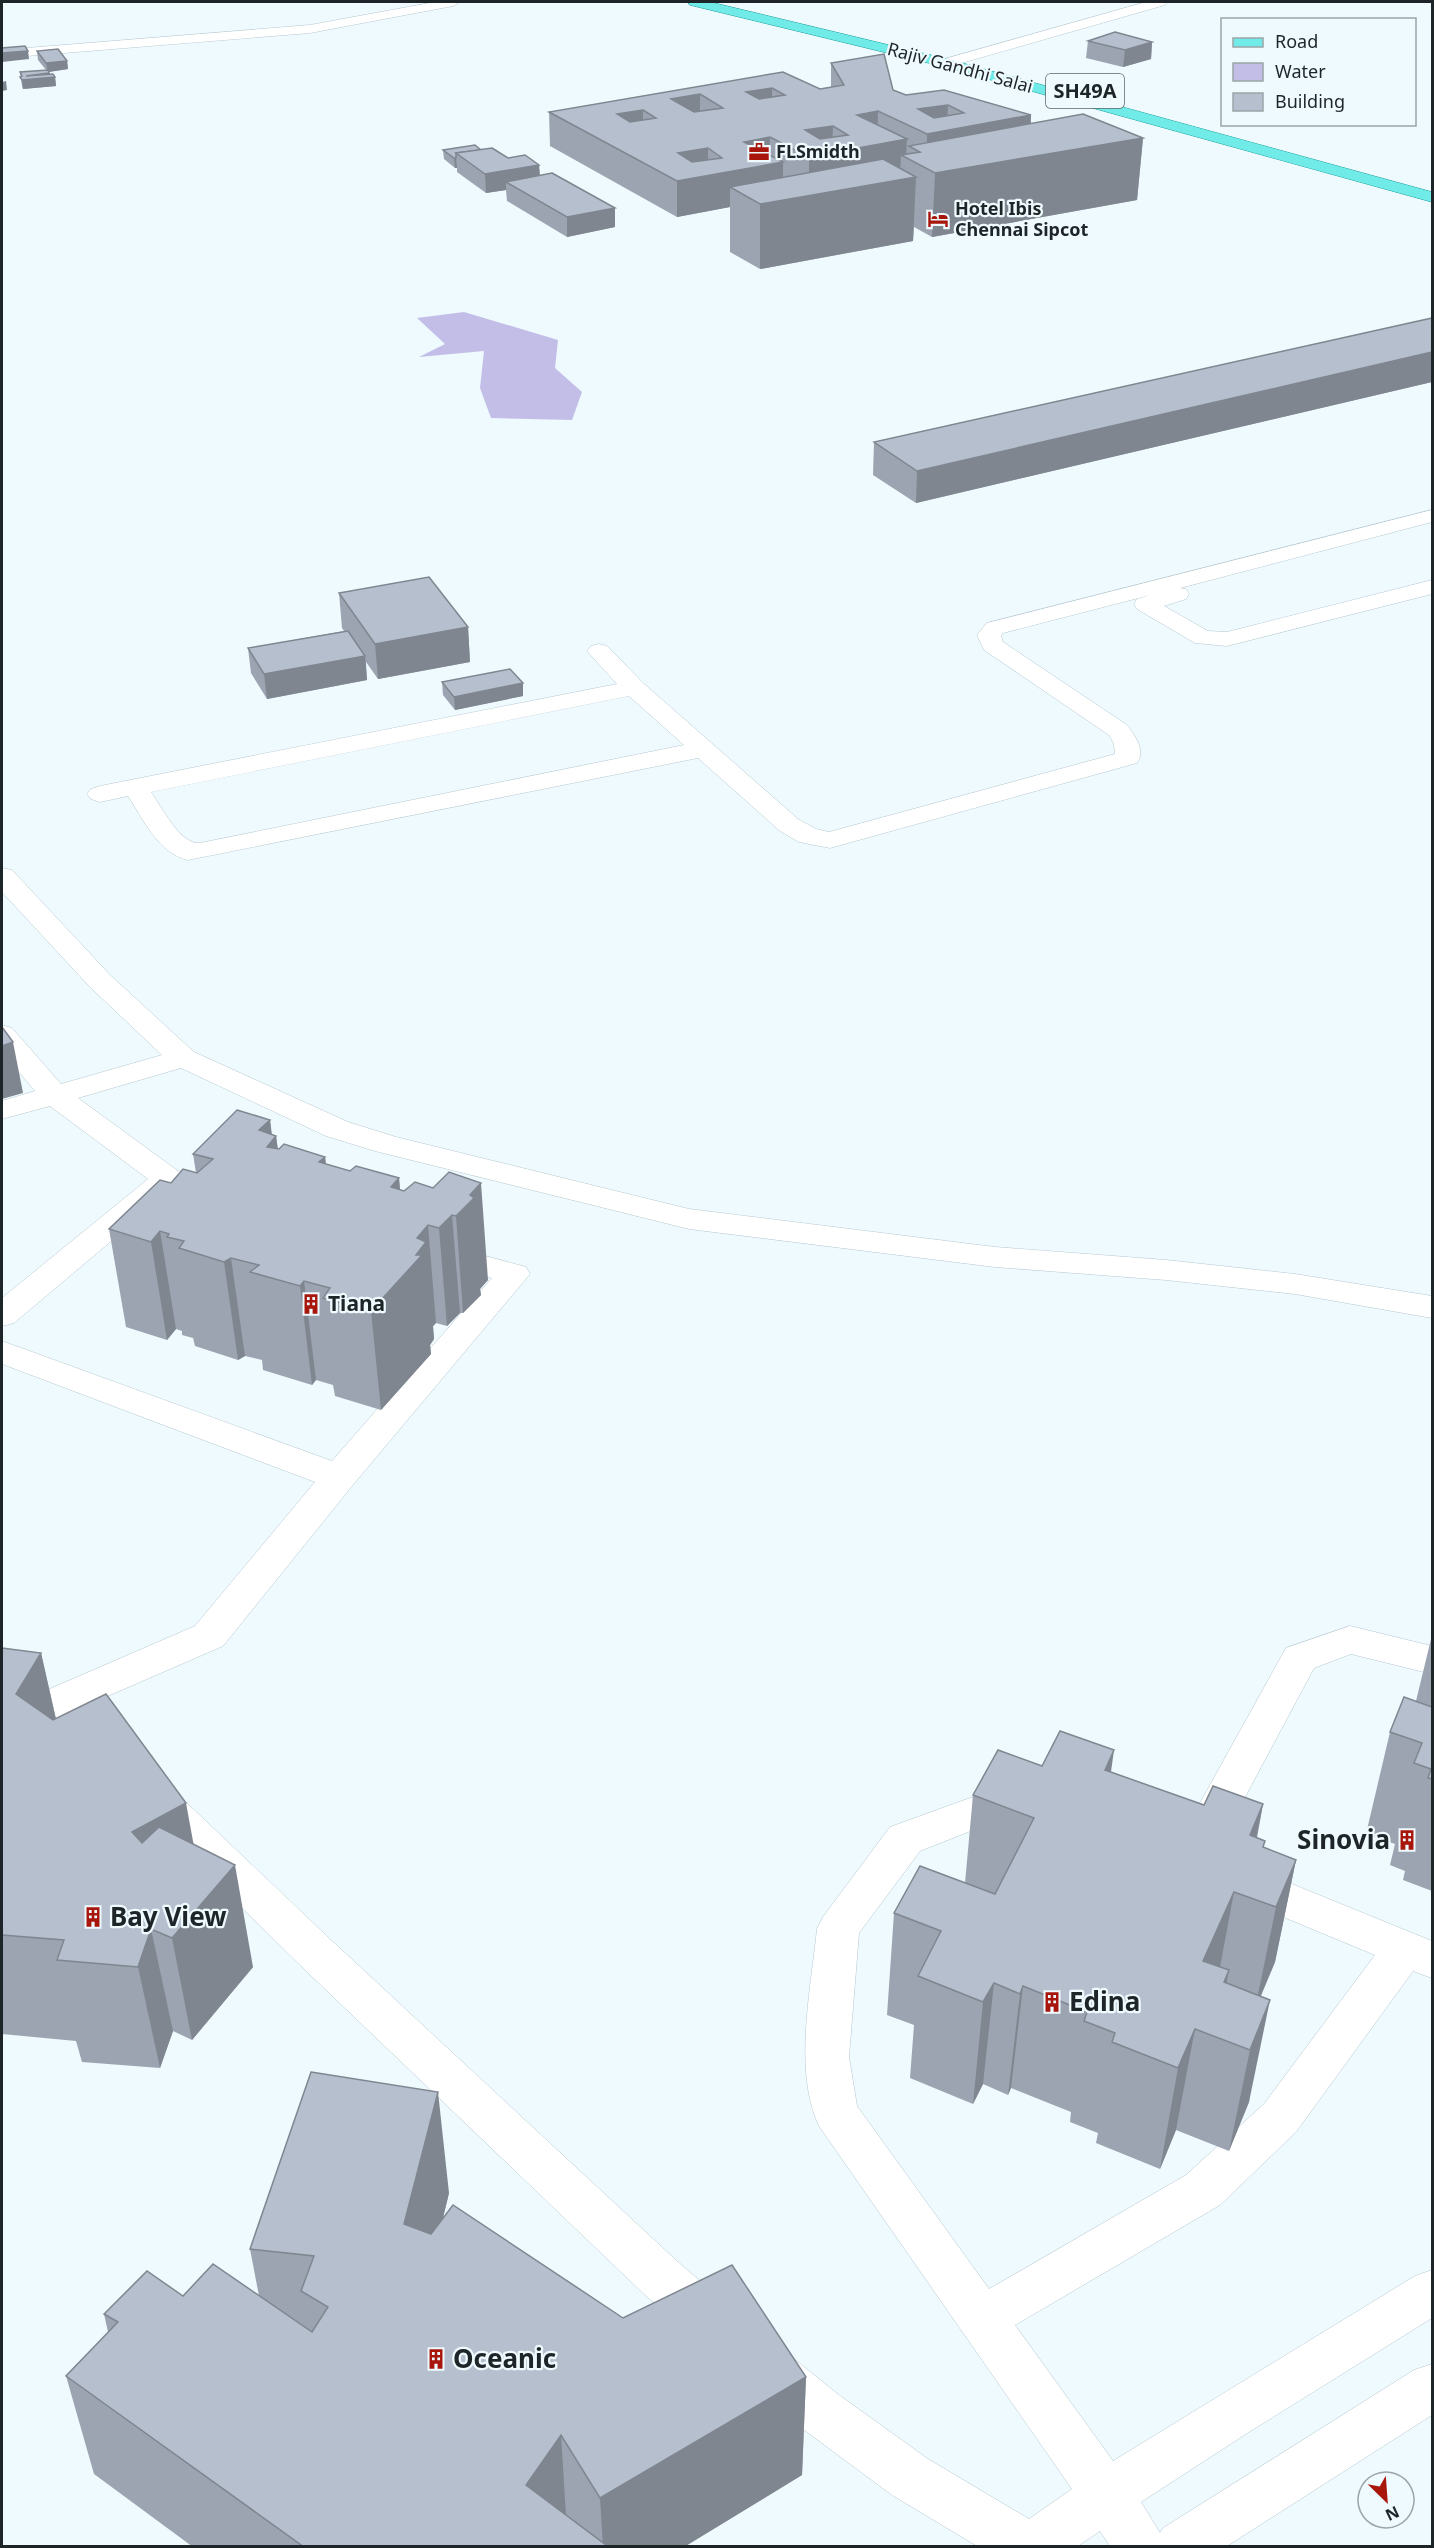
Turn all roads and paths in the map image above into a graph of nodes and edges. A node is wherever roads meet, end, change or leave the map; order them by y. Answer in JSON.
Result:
{"nodes":[{"id":1,"x":453,"y":2,"type":"edge"},
{"id":2,"x":695,"y":2,"type":"edge"},
{"id":3,"x":736,"y":2,"type":"edge"},
{"id":4,"x":1160,"y":2,"type":"edge"},
{"id":5,"x":2,"y":54,"type":"edge"},
{"id":6,"x":962,"y":58,"type":"junction"},
{"id":7,"x":946,"y":63,"type":"junction"},
{"id":8,"x":1432,"y":184,"type":"edge"},
{"id":9,"x":1432,"y":197,"type":"edge"},
{"id":10,"x":1432,"y":516,"type":"edge"},
{"id":11,"x":1432,"y":530,"type":"edge"},
{"id":12,"x":1432,"y":586,"type":"edge"},
{"id":13,"x":599,"y":651,"type":"dead end"},
{"id":14,"x":634,"y":688,"type":"junction"},
{"id":15,"x":703,"y":749,"type":"junction"},
{"id":16,"x":135,"y":788,"type":"junction"},
{"id":17,"x":100,"y":794,"type":"dead end"},
{"id":18,"x":2,"y":876,"type":"edge"},
{"id":19,"x":2,"y":1034,"type":"edge"},
{"id":20,"x":183,"y":1058,"type":"junction"},
{"id":21,"x":55,"y":1095,"type":"junction"},
{"id":22,"x":2,"y":1110,"type":"edge"},
{"id":23,"x":167,"y":1178,"type":"junction"},
{"id":24,"x":248,"y":1200,"type":"edge"},
{"id":25,"x":410,"y":1245,"type":"edge"},
{"id":26,"x":1432,"y":1307,"type":"edge"},
{"id":27,"x":2,"y":1315,"type":"edge"},
{"id":28,"x":2,"y":1352,"type":"edge"},
{"id":29,"x":339,"y":1477,"type":"junction"},
{"id":30,"x":1432,"y":1660,"type":"edge"},
{"id":31,"x":1060,"y":1820,"type":"edge"},
{"id":32,"x":1419,"y":1954,"type":"edge"},
{"id":33,"x":1432,"y":2292,"type":"edge"},
{"id":34,"x":981,"y":2319,"type":"junction"},
{"id":35,"x":1432,"y":2387,"type":"edge"},
{"id":36,"x":1106,"y":2494,"type":"junction"},
{"id":37,"x":1025,"y":2547,"type":"edge"},
{"id":38,"x":1035,"y":2547,"type":"edge"},
{"id":39,"x":1140,"y":2547,"type":"edge"},
{"id":40,"x":1181,"y":2547,"type":"edge"}],
"edges":[{"from":1,"to":5,"type":"street"},
{"from":2,"to":7,"type":"main road","name":"Rajiv Gandhi Salai","number":"SH49A"},
{"from":3,"to":6,"type":"main road","name":"Rajiv Gandhi Salai","number":"SH49A"},
{"from":4,"to":6,"type":"street"},
{"from":6,"to":7,"type":"street"},
{"from":6,"to":8,"type":"main road","name":"Rajiv Gandhi Salai","number":"SH49A"},
{"from":7,"to":9,"type":"main road","name":"Rajiv Gandhi Salai","number":"SH49A"},
{"from":10,"to":15,"type":"street"},
{"from":11,"to":12,"type":"street"},
{"from":13,"to":14,"type":"street"},
{"from":14,"to":15,"type":"street"},
{"from":14,"to":16,"type":"street"},
{"from":15,"to":16,"type":"street"},
{"from":16,"to":17,"type":"street"},
{"from":18,"to":20,"type":"street"},
{"from":19,"to":21,"type":"street"},
{"from":20,"to":21,"type":"street"},
{"from":20,"to":26,"type":"street"},
{"from":21,"to":22,"type":"street"},
{"from":21,"to":23,"type":"street"},
{"from":23,"to":24,"type":"street"},
{"from":23,"to":27,"type":"street"},
{"from":25,"to":29,"type":"street"},
{"from":28,"to":29,"type":"street"},
{"from":29,"to":37,"type":"street"},
{"from":30,"to":32,"type":"street"},
{"from":31,"to":34,"type":"street"},
{"from":32,"to":34,"type":"street"},
{"from":33,"to":36,"type":"street"},
{"from":34,"to":36,"type":"street"},
{"from":35,"to":40,"type":"street"},
{"from":36,"to":38,"type":"street"},
{"from":36,"to":39,"type":"street"}]}
